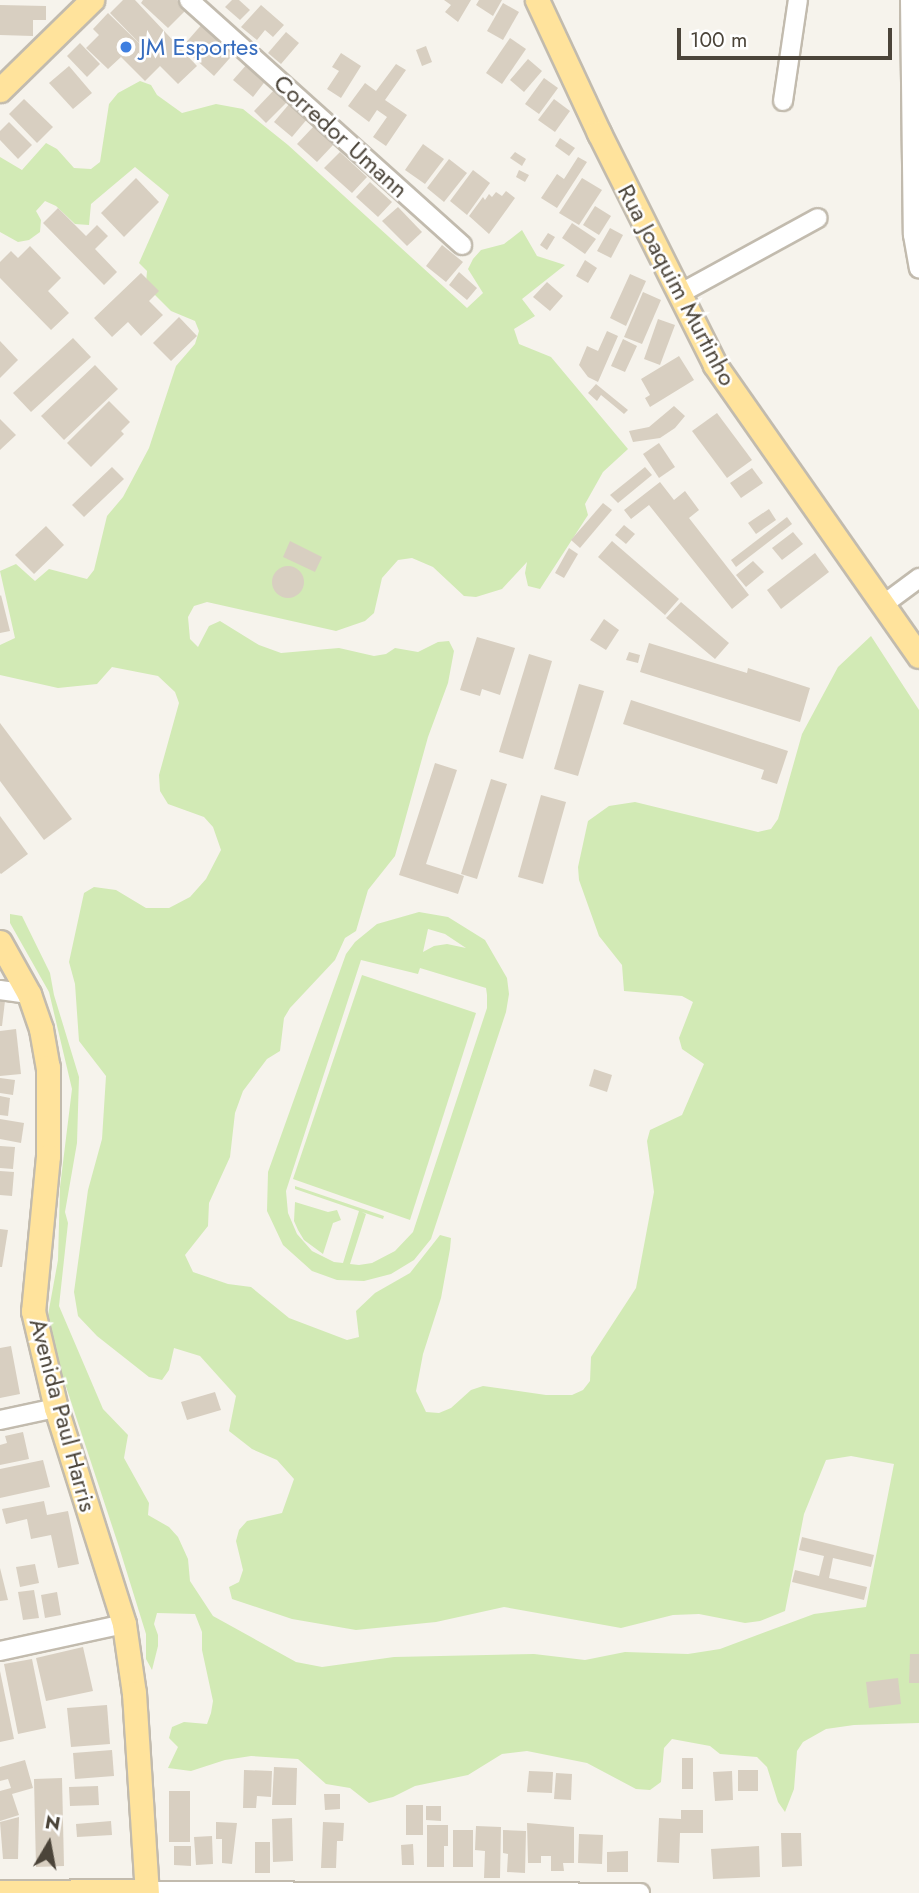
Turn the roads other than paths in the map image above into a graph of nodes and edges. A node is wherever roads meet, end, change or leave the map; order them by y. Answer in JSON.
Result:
{"nodes":[{"id":1,"x":92,"y":0,"type":"edge"},
{"id":2,"x":189,"y":0,"type":"edge"},
{"id":3,"x":537,"y":0,"type":"edge"},
{"id":4,"x":799,"y":0,"type":"edge"},
{"id":5,"x":910,"y":0,"type":"edge"},
{"id":6,"x":0,"y":90,"type":"edge"},
{"id":7,"x":783,"y":101,"type":"dead end"},
{"id":8,"x":818,"y":218,"type":"dead end"},
{"id":9,"x":462,"y":245,"type":"dead end"},
{"id":10,"x":919,"y":268,"type":"edge"},
{"id":11,"x":679,"y":294,"type":"junction"},
{"id":12,"x":919,"y":578,"type":"edge"},
{"id":13,"x":884,"y":604,"type":"junction"},
{"id":14,"x":919,"y":656,"type":"edge"},
{"id":15,"x":0,"y":942,"type":"edge"},
{"id":16,"x":0,"y":990,"type":"edge"},
{"id":17,"x":29,"y":994,"type":"junction"},
{"id":18,"x":56,"y":1408,"type":"junction"},
{"id":19,"x":0,"y":1420,"type":"edge"},
{"id":20,"x":124,"y":1624,"type":"junction"},
{"id":21,"x":0,"y":1651,"type":"edge"},
{"id":22,"x":0,"y":1892,"type":"edge"},
{"id":23,"x":147,"y":1892,"type":"edge"},
{"id":24,"x":576,"y":1892,"type":"edge"},
{"id":25,"x":640,"y":1893,"type":"edge"}],
"edges":[{"from":1,"to":6,"type":"main road"},
{"from":2,"to":9,"type":"street","name":"Corredor Umann"},
{"from":3,"to":11,"type":"main road","name":"Rua Joaquim Murtinho"},
{"from":4,"to":7,"type":"street"},
{"from":5,"to":10,"type":"street"},
{"from":8,"to":11,"type":"street"},
{"from":11,"to":13,"type":"main road","name":"Rua Joaquim Murtinho"},
{"from":12,"to":13,"type":"street"},
{"from":13,"to":14,"type":"main road","name":"Rua Joaquim Murtinho"},
{"from":15,"to":17,"type":"main road","name":"Avenida Paul Harris"},
{"from":16,"to":17,"type":"street"},
{"from":17,"to":18,"type":"main road","name":"Avenida Paul Harris"},
{"from":18,"to":19,"type":"street"},
{"from":18,"to":20,"type":"main road","name":"Avenida Paul Harris"},
{"from":20,"to":21,"type":"street"},
{"from":20,"to":23,"type":"main road","name":"Avenida Paul Harris"},
{"from":22,"to":23,"type":"main road"},
{"from":23,"to":24,"type":"street"},
{"from":24,"to":25,"type":"street"}]}
